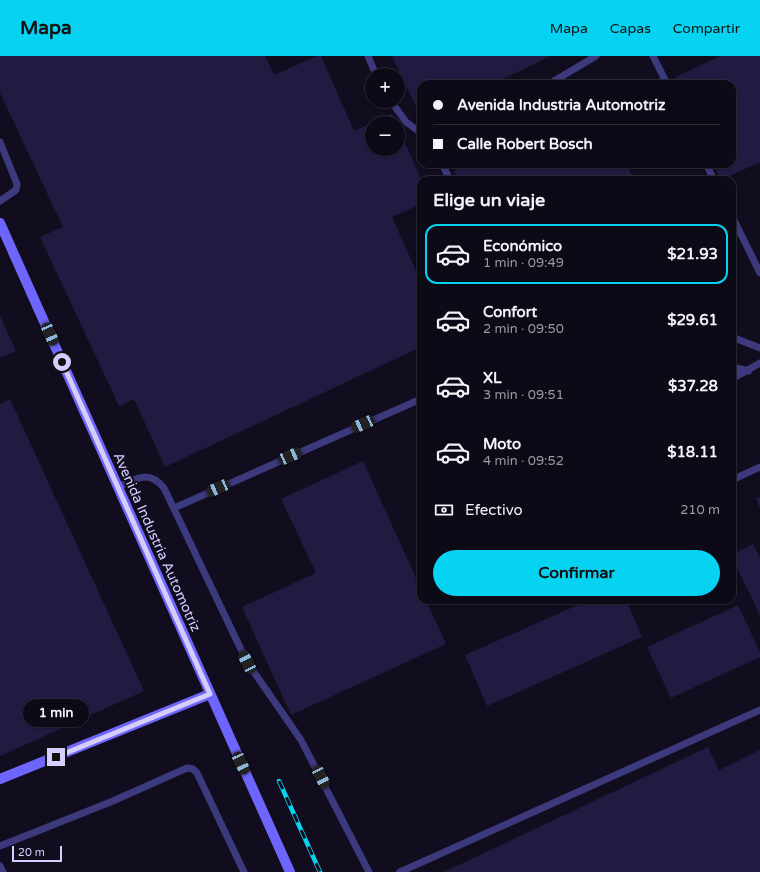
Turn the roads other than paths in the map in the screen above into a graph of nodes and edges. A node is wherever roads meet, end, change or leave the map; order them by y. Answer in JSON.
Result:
{"nodes":[{"id":1,"x":368,"y":56,"type":"edge"},
{"id":2,"x":596,"y":56,"type":"edge"},
{"id":3,"x":653,"y":56,"type":"edge"},
{"id":4,"x":373,"y":68,"type":"edge"},
{"id":5,"x":556,"y":80,"type":"edge"},
{"id":6,"x":665,"y":80,"type":"edge"},
{"id":7,"x":395,"y":108,"type":"edge"},
{"id":8,"x":417,"y":130,"type":"edge"},
{"id":9,"x":0,"y":142,"type":"edge"},
{"id":10,"x":0,"y":201,"type":"edge"},
{"id":11,"x":0,"y":223,"type":"edge"},
{"id":12,"x":736,"y":224,"type":"edge"},
{"id":13,"x":760,"y":273,"type":"edge"},
{"id":14,"x":736,"y":339,"type":"edge"},
{"id":15,"x":760,"y":348,"type":"edge"},
{"id":16,"x":760,"y":363,"type":"edge"},
{"id":17,"x":736,"y":368,"type":"edge"},
{"id":18,"x":749,"y":371,"type":"junction"},
{"id":19,"x":736,"y":377,"type":"edge"},
{"id":20,"x":417,"y":401,"type":"edge"},
{"id":21,"x":760,"y":467,"type":"edge"},
{"id":22,"x":736,"y":478,"type":"edge"},
{"id":23,"x":118,"y":487,"type":"junction"},
{"id":24,"x":174,"y":508,"type":"junction"},
{"id":25,"x":210,"y":694,"type":"junction"},
{"id":26,"x":760,"y":710,"type":"edge"},
{"id":27,"x":0,"y":779,"type":"edge"},
{"id":28,"x":0,"y":846,"type":"edge"},
{"id":29,"x":0,"y":866,"type":"edge"},
{"id":30,"x":3,"y":872,"type":"edge"},
{"id":31,"x":244,"y":872,"type":"edge"},
{"id":32,"x":290,"y":872,"type":"edge"},
{"id":33,"x":368,"y":872,"type":"edge"},
{"id":34,"x":400,"y":872,"type":"edge"}],
"edges":[{"from":1,"to":4,"type":"lane"},
{"from":2,"to":5,"type":"lane"},
{"from":3,"to":6,"type":"lane"},
{"from":7,"to":8,"type":"lane"},
{"from":9,"to":10,"type":"lane"},
{"from":11,"to":23,"type":"main road","name":"Avenida Industria Automotriz"},
{"from":12,"to":13,"type":"lane"},
{"from":14,"to":15,"type":"lane"},
{"from":16,"to":18,"type":"lane"},
{"from":17,"to":18,"type":"lane"},
{"from":18,"to":19,"type":"lane"},
{"from":20,"to":24,"type":"lane"},
{"from":21,"to":22,"type":"lane"},
{"from":23,"to":24,"type":"lane"},
{"from":23,"to":25,"type":"main road","name":"Avenida Industria Automotriz"},
{"from":24,"to":33,"type":"lane"},
{"from":25,"to":27,"type":"main road"},
{"from":25,"to":32,"type":"main road","name":"Avenida Industria Automotriz"},
{"from":26,"to":34,"type":"lane"},
{"from":28,"to":31,"type":"lane"},
{"from":29,"to":30,"type":"lane"}]}
